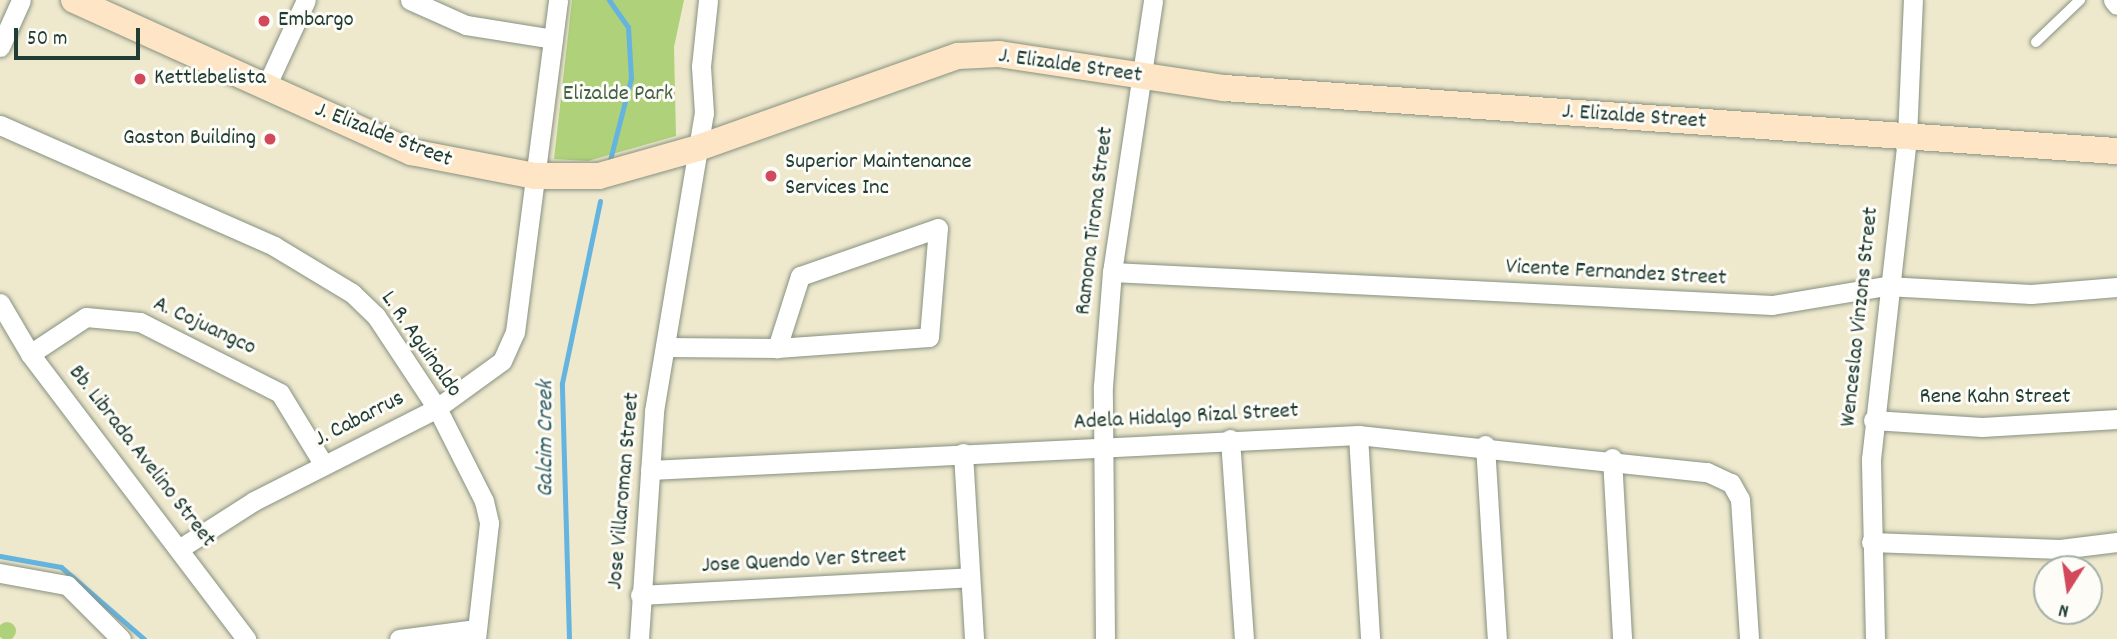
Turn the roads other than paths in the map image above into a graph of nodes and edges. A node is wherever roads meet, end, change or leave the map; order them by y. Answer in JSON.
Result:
{"nodes":[{"id":1,"x":21,"y":0,"type":"edge"},
{"id":2,"x":75,"y":0,"type":"edge"},
{"id":3,"x":306,"y":0,"type":"edge"},
{"id":4,"x":410,"y":0,"type":"edge"},
{"id":5,"x":558,"y":0,"type":"edge"},
{"id":6,"x":708,"y":0,"type":"edge"},
{"id":7,"x":1153,"y":0,"type":"edge"},
{"id":8,"x":1913,"y":0,"type":"edge"},
{"id":9,"x":2080,"y":0,"type":"edge"},
{"id":10,"x":2113,"y":0,"type":"edge"},
{"id":11,"x":2117,"y":5,"type":"edge"},
{"id":12,"x":553,"y":39,"type":"junction"},
{"id":13,"x":2036,"y":42,"type":"dead end"},
{"id":14,"x":0,"y":47,"type":"edge"},
{"id":15,"x":1141,"y":69,"type":"junction"},
{"id":16,"x":265,"y":89,"type":"junction"},
{"id":17,"x":0,"y":125,"type":"edge"},
{"id":18,"x":1907,"y":136,"type":"junction"},
{"id":19,"x":698,"y":148,"type":"junction"},
{"id":20,"x":2117,"y":151,"type":"edge"},
{"id":21,"x":534,"y":176,"type":"junction"},
{"id":22,"x":1112,"y":272,"type":"junction"},
{"id":23,"x":1886,"y":286,"type":"junction"},
{"id":24,"x":2117,"y":287,"type":"edge"},
{"id":25,"x":0,"y":303,"type":"edge"},
{"id":26,"x":666,"y":347,"type":"junction"},
{"id":27,"x":777,"y":348,"type":"junction"},
{"id":28,"x":30,"y":354,"type":"junction"},
{"id":29,"x":437,"y":408,"type":"junction"},
{"id":30,"x":2117,"y":419,"type":"edge"},
{"id":31,"x":1873,"y":420,"type":"junction"},
{"id":32,"x":1358,"y":435,"type":"junction"},
{"id":33,"x":1230,"y":439,"type":"junction"},
{"id":34,"x":1485,"y":445,"type":"junction"},
{"id":35,"x":1100,"y":446,"type":"junction"},
{"id":36,"x":963,"y":453,"type":"junction"},
{"id":37,"x":1612,"y":458,"type":"junction"},
{"id":38,"x":324,"y":465,"type":"junction"},
{"id":39,"x":650,"y":470,"type":"junction"},
{"id":40,"x":1871,"y":542,"type":"junction"},
{"id":41,"x":2117,"y":542,"type":"edge"},
{"id":42,"x":181,"y":547,"type":"junction"},
{"id":43,"x":0,"y":573,"type":"edge"},
{"id":44,"x":970,"y":577,"type":"junction"},
{"id":45,"x":640,"y":595,"type":"junction"},
{"id":46,"x":476,"y":634,"type":"edge"},
{"id":47,"x":121,"y":639,"type":"edge"},
{"id":48,"x":246,"y":639,"type":"edge"},
{"id":49,"x":399,"y":639,"type":"edge"},
{"id":50,"x":639,"y":639,"type":"edge"},
{"id":51,"x":974,"y":639,"type":"edge"},
{"id":52,"x":1105,"y":639,"type":"edge"},
{"id":53,"x":1244,"y":639,"type":"edge"},
{"id":54,"x":1370,"y":639,"type":"edge"},
{"id":55,"x":1497,"y":639,"type":"edge"},
{"id":56,"x":1622,"y":639,"type":"edge"},
{"id":57,"x":1749,"y":639,"type":"edge"},
{"id":58,"x":1875,"y":639,"type":"edge"}],
"edges":[{"from":1,"to":14,"type":"street"},
{"from":2,"to":16,"type":"street","name":"J. Elizalde Street"},
{"from":3,"to":16,"type":"street"},
{"from":4,"to":12,"type":"street"},
{"from":5,"to":12,"type":"street","name":"J. Cabarrus"},
{"from":6,"to":19,"type":"street","name":"Jose Villaroman Street"},
{"from":7,"to":15,"type":"street","name":"Ramona Tirona Street"},
{"from":8,"to":18,"type":"street","name":"Wenceslao Vinzons Street"},
{"from":9,"to":13,"type":"lane"},
{"from":10,"to":11,"type":"street"},
{"from":12,"to":21,"type":"street","name":"J. Cabarrus"},
{"from":15,"to":18,"type":"street","name":"J. Elizalde Street"},
{"from":15,"to":19,"type":"street","name":"J. Elizalde Street"},
{"from":15,"to":22,"type":"street","name":"Ramona Tirona Street"},
{"from":16,"to":21,"type":"street","name":"J. Elizalde Street"},
{"from":17,"to":29,"type":"street","name":"L. R. Aguinaldo"},
{"from":18,"to":20,"type":"street","name":"J. Elizalde Street"},
{"from":18,"to":23,"type":"street","name":"Wenceslao Vinzons Street"},
{"from":19,"to":21,"type":"street","name":"J. Elizalde Street"},
{"from":19,"to":26,"type":"street","name":"Jose Villaroman Street"},
{"from":21,"to":29,"type":"street","name":"J. Cabarrus"},
{"from":22,"to":23,"type":"street","name":"Vicente Fernandez Street"},
{"from":22,"to":35,"type":"street","name":"Ramona Tirona Street"},
{"from":23,"to":24,"type":"street","name":"Vicente Fernandez Street"},
{"from":23,"to":31,"type":"street","name":"Wenceslao Vinzons Street"},
{"from":25,"to":28,"type":"street","name":"Bb. Librada Avelino Street"},
{"from":26,"to":27,"type":"street"},
{"from":26,"to":39,"type":"street","name":"Jose Villaroman Street"},
{"from":27,"to":27,"type":"street"},
{"from":28,"to":38,"type":"street","name":"A. Cojuangco"},
{"from":28,"to":42,"type":"street","name":"Bb. Librada Avelino Street"},
{"from":29,"to":38,"type":"street","name":"J. Cabarrus"},
{"from":29,"to":46,"type":"street","name":"L. R. Aguinaldo"},
{"from":30,"to":31,"type":"street","name":"Rene Kahn Street"},
{"from":31,"to":40,"type":"street","name":"Wenceslao Vinzons Street"},
{"from":32,"to":33,"type":"street","name":"Adela Hidalgo Rizal Street"},
{"from":32,"to":34,"type":"street","name":"Adela Hidalgo Rizal Street"},
{"from":32,"to":54,"type":"street"},
{"from":33,"to":35,"type":"street","name":"Adela Hidalgo Rizal Street"},
{"from":33,"to":53,"type":"street"},
{"from":34,"to":37,"type":"street","name":"Adela Hidalgo Rizal Street"},
{"from":34,"to":55,"type":"street"},
{"from":35,"to":36,"type":"street","name":"Adela Hidalgo Rizal Street"},
{"from":35,"to":52,"type":"street","name":"Ramona Tirona Street"},
{"from":36,"to":39,"type":"street","name":"Adela Hidalgo Rizal Street"},
{"from":36,"to":44,"type":"street"},
{"from":37,"to":56,"type":"street"},
{"from":37,"to":57,"type":"street","name":"Adela Hidalgo Rizal Street"},
{"from":38,"to":42,"type":"street","name":"J. Cabarrus"},
{"from":39,"to":45,"type":"street","name":"Jose Villaroman Street"},
{"from":40,"to":41,"type":"street"},
{"from":40,"to":58,"type":"street","name":"Wenceslao Vinzons Street"},
{"from":42,"to":48,"type":"street","name":"Bb. Librada Avelino Street"},
{"from":43,"to":47,"type":"street"},
{"from":44,"to":45,"type":"street","name":"Jose Quendo Ver Street"},
{"from":44,"to":51,"type":"street"},
{"from":45,"to":50,"type":"street","name":"Jose Villaroman Street"},
{"from":46,"to":49,"type":"street"}]}
